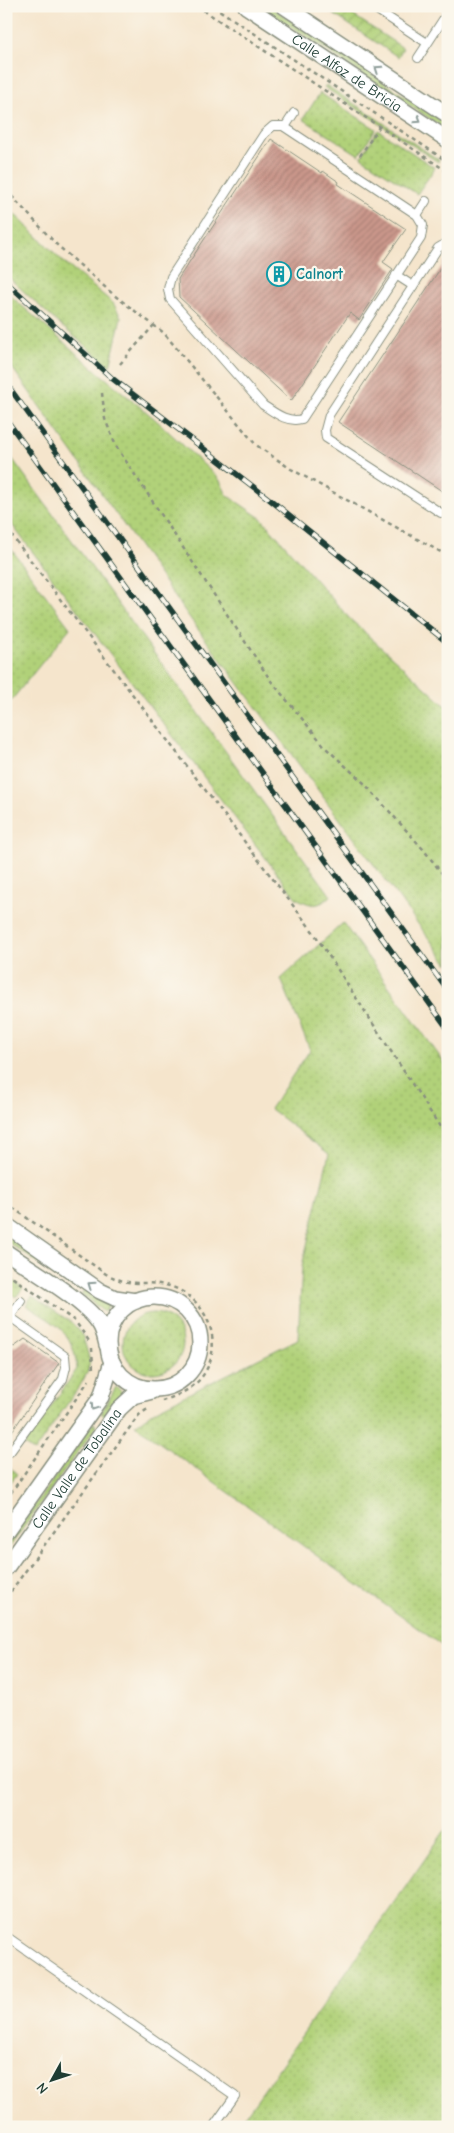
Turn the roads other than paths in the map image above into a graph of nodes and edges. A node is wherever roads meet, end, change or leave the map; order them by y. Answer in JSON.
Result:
{"nodes":[{"id":1,"x":246,"y":6,"type":"edge"},
{"id":2,"x":284,"y":6,"type":"edge"},
{"id":3,"x":371,"y":6,"type":"edge"},
{"id":4,"x":448,"y":12,"type":"edge"},
{"id":5,"x":428,"y":43,"type":"junction"},
{"id":6,"x":418,"y":58,"type":"dead end"},
{"id":7,"x":294,"y":113,"type":"dead end"},
{"id":8,"x":448,"y":115,"type":"edge"},
{"id":9,"x":285,"y":127,"type":"junction"},
{"id":10,"x":448,"y":140,"type":"edge"},
{"id":11,"x":426,"y":201,"type":"dead end"},
{"id":12,"x":417,"y":215,"type":"junction"},
{"id":13,"x":448,"y":242,"type":"edge"},
{"id":14,"x":396,"y":275,"type":"junction"},
{"id":15,"x":413,"y":286,"type":"junction"},
{"id":16,"x":448,"y":513,"type":"edge"},
{"id":17,"x":6,"y":1225,"type":"edge"},
{"id":18,"x":6,"y":1252,"type":"edge"},
{"id":19,"x":21,"y":1301,"type":"dead end"},
{"id":20,"x":136,"y":1302,"type":"junction"},
{"id":21,"x":8,"y":1316,"type":"edge"},
{"id":22,"x":111,"y":1358,"type":"junction"},
{"id":23,"x":163,"y":1389,"type":"junction"},
{"id":24,"x":11,"y":1453,"type":"edge"},
{"id":25,"x":6,"y":1531,"type":"edge"},
{"id":26,"x":6,"y":1568,"type":"edge"},
{"id":27,"x":6,"y":1936,"type":"edge"},
{"id":28,"x":213,"y":2127,"type":"edge"}],
"edges":[{"from":1,"to":10,"type":"street","name":"Calle Alfoz de Bricia","one_way":true},
{"from":8,"to":2,"type":"street","name":"Calle Alfoz de Bricia","one_way":true},
{"from":3,"to":5,"type":"lane"},
{"from":4,"to":5,"type":"lane"},
{"from":5,"to":6,"type":"lane"},
{"from":7,"to":9,"type":"lane"},
{"from":9,"to":12,"type":"lane"},
{"from":9,"to":14,"type":"lane"},
{"from":11,"to":12,"type":"lane"},
{"from":12,"to":14,"type":"lane"},
{"from":13,"to":15,"type":"lane"},
{"from":14,"to":15,"type":"lane"},
{"from":15,"to":16,"type":"lane"},
{"from":20,"to":17,"type":"street","one_way":true},
{"from":18,"to":22,"type":"street"},
{"from":19,"to":21,"type":"lane"},
{"from":20,"to":22,"type":"street"},
{"from":20,"to":23,"type":"street"},
{"from":21,"to":24,"type":"lane"},
{"from":22,"to":23,"type":"street"},
{"from":22,"to":25,"type":"street","name":"Calle Valle de Tobalina","one_way":true},
{"from":23,"to":26,"type":"street","name":"Calle Valle de Tobalina"},
{"from":27,"to":28,"type":"lane"}]}
